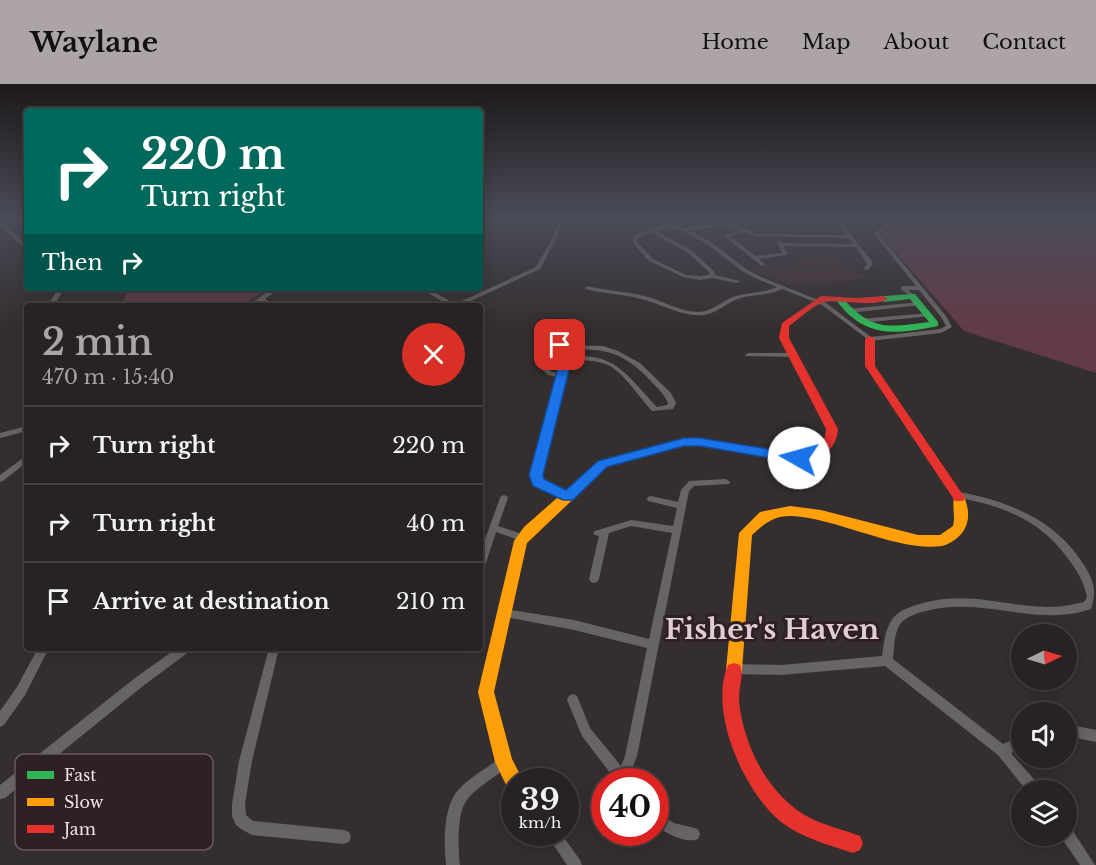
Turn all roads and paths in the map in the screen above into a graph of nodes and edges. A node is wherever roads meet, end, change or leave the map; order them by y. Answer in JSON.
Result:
{"nodes":[{"id":1,"x":546,"y":253,"type":"edge"},
{"id":2,"x":644,"y":253,"type":"edge"},
{"id":3,"x":690,"y":253,"type":"edge"},
{"id":4,"x":722,"y":253,"type":"edge"},
{"id":5,"x":749,"y":253,"type":"edge"},
{"id":6,"x":785,"y":253,"type":"edge"},
{"id":7,"x":862,"y":253,"type":"edge"},
{"id":8,"x":889,"y":253,"type":"edge"},
{"id":9,"x":755,"y":258,"type":"junction"},
{"id":10,"x":762,"y":264,"type":"dead end"},
{"id":11,"x":866,"y":268,"type":"dead end"},
{"id":12,"x":712,"y":276,"type":"junction"},
{"id":13,"x":737,"y":281,"type":"dead end"},
{"id":14,"x":782,"y":287,"type":"junction"},
{"id":15,"x":588,"y":288,"type":"dead end"},
{"id":16,"x":273,"y":291,"type":"edge"},
{"id":17,"x":428,"y":291,"type":"edge"},
{"id":18,"x":917,"y":296,"type":"junction"},
{"id":19,"x":261,"y":299,"type":"junction"},
{"id":20,"x":817,"y":300,"type":"junction"},
{"id":21,"x":840,"y":300,"type":"junction"},
{"id":22,"x":255,"y":303,"type":"edge"},
{"id":23,"x":268,"y":303,"type":"edge"},
{"id":24,"x":449,"y":303,"type":"edge"},
{"id":25,"x":461,"y":303,"type":"edge"},
{"id":26,"x":848,"y":310,"type":"junction"},
{"id":27,"x":870,"y":339,"type":"junction"},
{"id":28,"x":569,"y":346,"type":"junction"},
{"id":29,"x":793,"y":355,"type":"junction"},
{"id":30,"x":748,"y":356,"type":"dead end"},
{"id":31,"x":566,"y":358,"type":"junction"},
{"id":32,"x":561,"y":375,"type":"junction"},
{"id":33,"x":24,"y":429,"type":"edge"},
{"id":34,"x":0,"y":436,"type":"edge"},
{"id":35,"x":24,"y":460,"type":"edge"},
{"id":36,"x":0,"y":479,"type":"edge"},
{"id":37,"x":726,"y":482,"type":"dead end"},
{"id":38,"x":960,"y":495,"type":"junction"},
{"id":39,"x":568,"y":496,"type":"junction"},
{"id":40,"x":504,"y":498,"type":"dead end"},
{"id":41,"x":651,"y":499,"type":"dead end"},
{"id":42,"x":681,"y":506,"type":"junction"},
{"id":43,"x":493,"y":528,"type":"junction"},
{"id":44,"x":675,"y":530,"type":"junction"},
{"id":45,"x":522,"y":537,"type":"junction"},
{"id":46,"x":483,"y":560,"type":"edge"},
{"id":47,"x":594,"y":579,"type":"dead end"},
{"id":48,"x":505,"y":613,"type":"junction"},
{"id":49,"x":653,"y":645,"type":"junction"},
{"id":50,"x":42,"y":651,"type":"edge"},
{"id":51,"x":182,"y":651,"type":"edge"},
{"id":52,"x":273,"y":651,"type":"edge"},
{"id":53,"x":887,"y":661,"type":"junction"},
{"id":54,"x":734,"y":669,"type":"junction"},
{"id":55,"x":573,"y":700,"type":"dead end"},
{"id":56,"x":0,"y":721,"type":"edge"},
{"id":57,"x":1077,"y":732,"type":"edge"},
{"id":58,"x":1096,"y":736,"type":"edge"},
{"id":59,"x":1011,"y":746,"type":"edge"},
{"id":60,"x":1002,"y":751,"type":"junction"},
{"id":61,"x":49,"y":754,"type":"edge"},
{"id":62,"x":504,"y":762,"type":"junction"},
{"id":63,"x":507,"y":768,"type":"edge"},
{"id":64,"x":614,"y":768,"type":"edge"},
{"id":65,"x":627,"y":768,"type":"edge"},
{"id":66,"x":1026,"y":780,"type":"edge"},
{"id":67,"x":15,"y":781,"type":"edge"},
{"id":68,"x":0,"y":793,"type":"edge"},
{"id":69,"x":669,"y":828,"type":"edge"},
{"id":70,"x":693,"y":834,"type":"dead end"},
{"id":71,"x":344,"y":837,"type":"dead end"},
{"id":72,"x":853,"y":843,"type":"dead end"},
{"id":73,"x":561,"y":846,"type":"edge"},
{"id":74,"x":1075,"y":846,"type":"edge"},
{"id":75,"x":453,"y":865,"type":"edge"},
{"id":76,"x":575,"y":865,"type":"edge"},
{"id":77,"x":1088,"y":865,"type":"edge"}],
"edges":[{"from":1,"to":25,"type":"street"},
{"from":2,"to":12,"type":"street"},
{"from":3,"to":12,"type":"street"},
{"from":4,"to":14,"type":"street"},
{"from":5,"to":9,"type":"street"},
{"from":6,"to":9,"type":"street"},
{"from":7,"to":11,"type":"street"},
{"from":8,"to":18,"type":"street"},
{"from":9,"to":10,"type":"street"},
{"from":12,"to":13,"type":"street"},
{"from":14,"to":15,"type":"street"},
{"from":14,"to":20,"type":"street"},
{"from":16,"to":19,"type":"street"},
{"from":17,"to":24,"type":"street"},
{"from":18,"to":21,"type":"street"},
{"from":18,"to":26,"type":"street"},
{"from":18,"to":26,"type":"street"},
{"from":18,"to":27,"type":"street"},
{"from":19,"to":22,"type":"street"},
{"from":19,"to":23,"type":"street"},
{"from":20,"to":21,"type":"street"},
{"from":20,"to":27,"type":"street"},
{"from":20,"to":29,"type":"street"},
{"from":21,"to":26,"type":"street"},
{"from":27,"to":38,"type":"street"},
{"from":28,"to":31,"type":"street"},
{"from":28,"to":31,"type":"street"},
{"from":28,"to":32,"type":"street"},
{"from":29,"to":30,"type":"street"},
{"from":29,"to":39,"type":"street"},
{"from":31,"to":32,"type":"street"},
{"from":32,"to":39,"type":"street"},
{"from":33,"to":34,"type":"street"},
{"from":35,"to":36,"type":"street"},
{"from":37,"to":42,"type":"street"},
{"from":38,"to":53,"type":"street"},
{"from":38,"to":54,"type":"street"},
{"from":39,"to":45,"type":"street"},
{"from":40,"to":43,"type":"street"},
{"from":41,"to":42,"type":"street"},
{"from":42,"to":44,"type":"street"},
{"from":43,"to":45,"type":"street"},
{"from":43,"to":46,"type":"street"},
{"from":44,"to":47,"type":"street"},
{"from":44,"to":49,"type":"street"},
{"from":45,"to":48,"type":"street"},
{"from":48,"to":49,"type":"street"},
{"from":48,"to":62,"type":"street"},
{"from":49,"to":65,"type":"street"},
{"from":50,"to":56,"type":"street"},
{"from":51,"to":61,"type":"street"},
{"from":52,"to":71,"type":"street"},
{"from":53,"to":54,"type":"street"},
{"from":53,"to":60,"type":"street"},
{"from":54,"to":72,"type":"street"},
{"from":55,"to":64,"type":"street"},
{"from":57,"to":58,"type":"street"},
{"from":59,"to":60,"type":"street"},
{"from":60,"to":66,"type":"street"},
{"from":62,"to":63,"type":"street"},
{"from":62,"to":75,"type":"street"},
{"from":67,"to":68,"type":"street"},
{"from":69,"to":70,"type":"street"},
{"from":73,"to":76,"type":"street"},
{"from":74,"to":77,"type":"street"}]}
